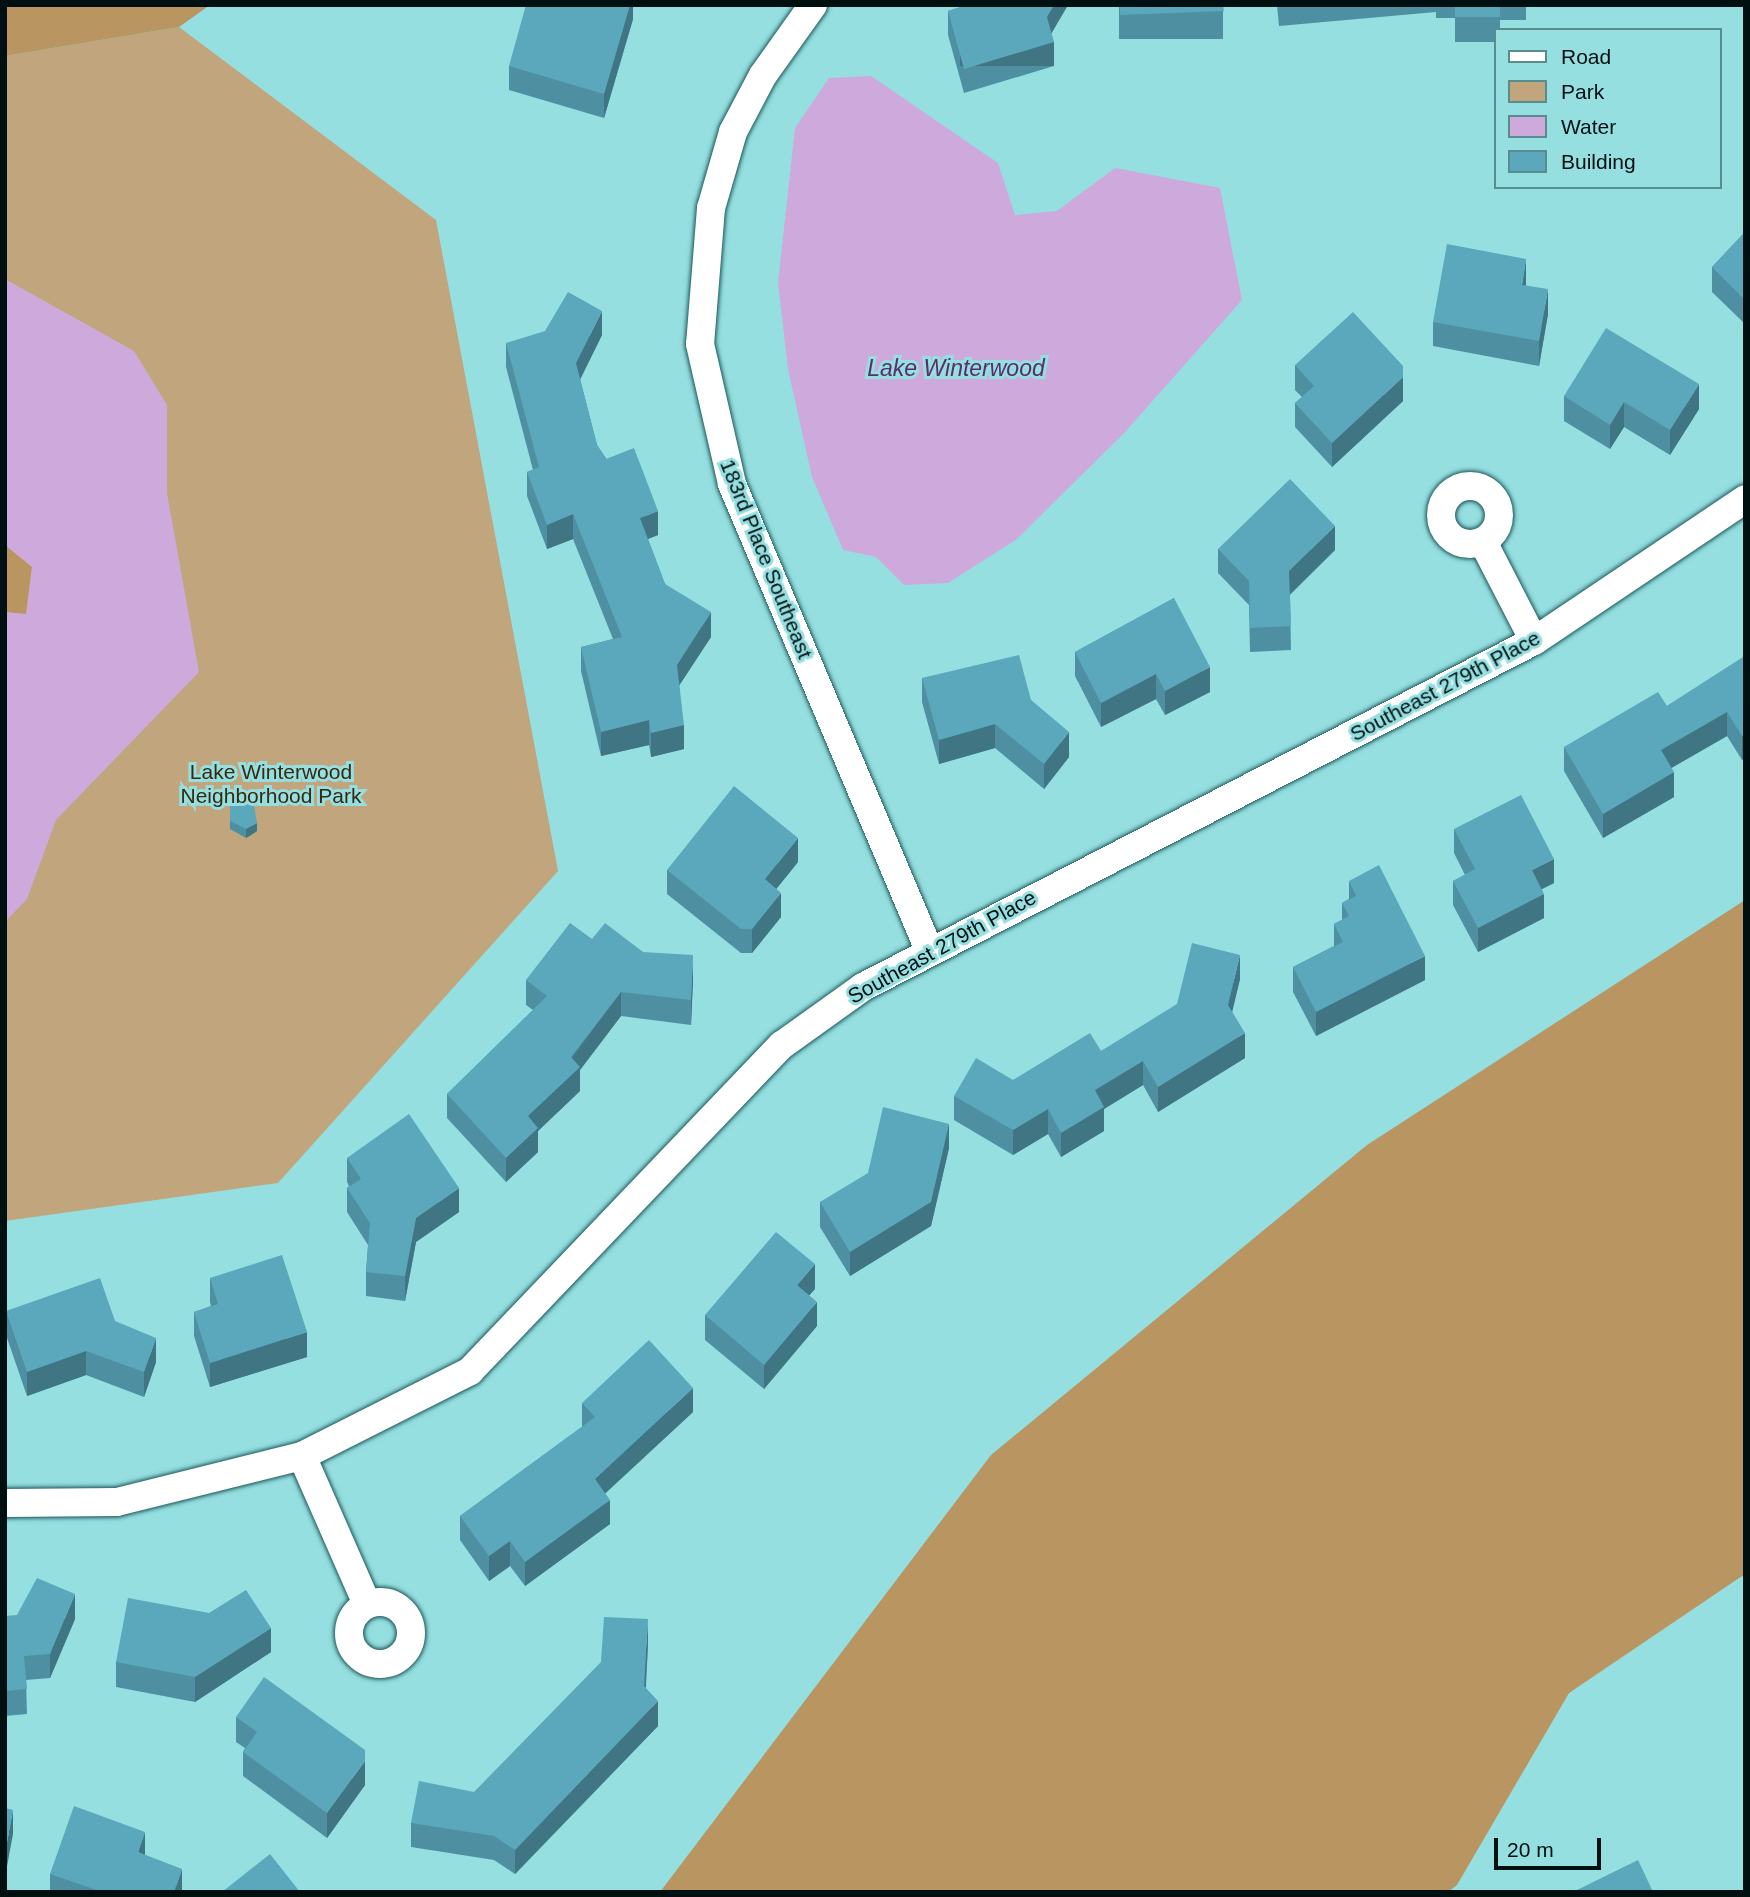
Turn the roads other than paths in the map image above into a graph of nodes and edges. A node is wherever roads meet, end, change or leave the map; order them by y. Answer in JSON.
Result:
{"nodes":[{"id":1,"x":813,"y":5,"type":"edge"},
{"id":2,"x":1745,"y":499,"type":"edge"},
{"id":3,"x":1483,"y":542,"type":"dead end"},
{"id":4,"x":1534,"y":641,"type":"junction"},
{"id":5,"x":929,"y":950,"type":"junction"},
{"id":6,"x":302,"y":1457,"type":"junction"},
{"id":7,"x":5,"y":1503,"type":"edge"},
{"id":8,"x":367,"y":1604,"type":"dead end"}],
"edges":[{"from":1,"to":5,"type":"street","name":"183rd Place Southeast"},
{"from":2,"to":4,"type":"street","name":"Southeast 279th Place"},
{"from":3,"to":4,"type":"street"},
{"from":4,"to":5,"type":"street","name":"Southeast 279th Place"},
{"from":5,"to":6,"type":"street","name":"Southeast 279th Place"},
{"from":6,"to":7,"type":"street","name":"Southeast 279th Place"},
{"from":6,"to":8,"type":"street"}]}
